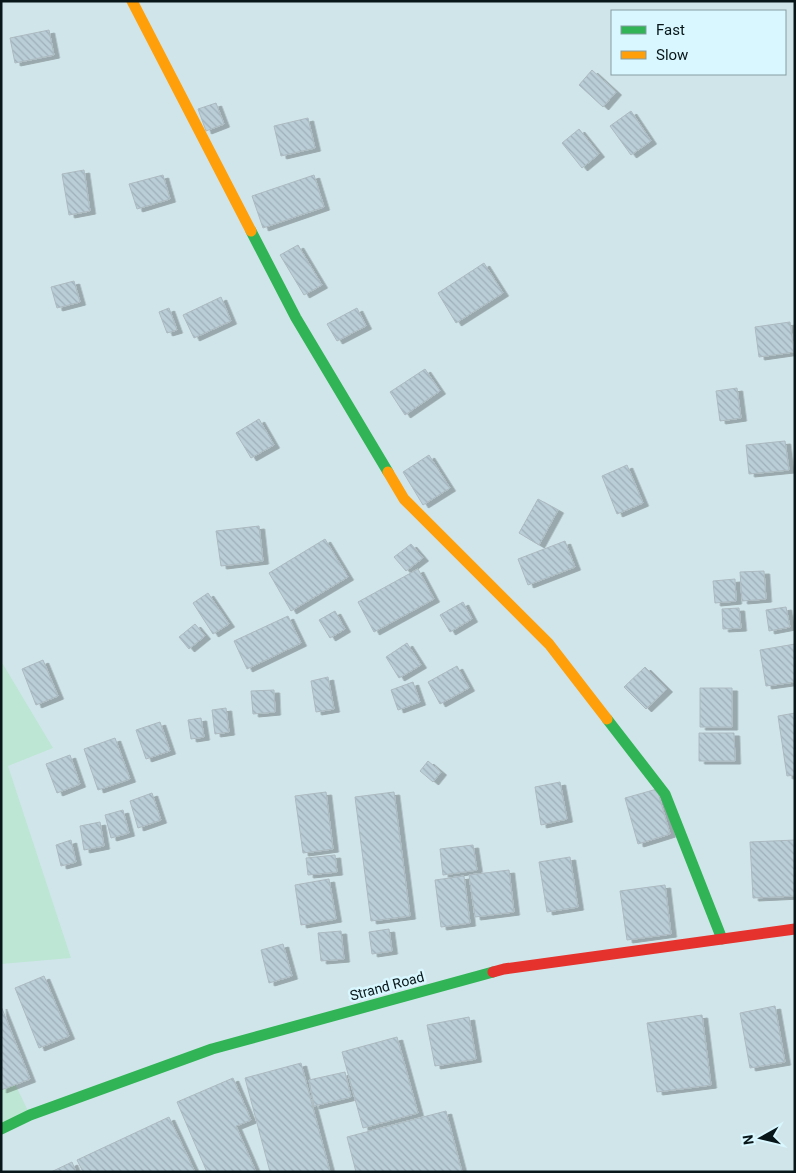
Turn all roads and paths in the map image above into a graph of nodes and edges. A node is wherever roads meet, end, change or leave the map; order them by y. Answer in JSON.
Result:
{"nodes":[{"id":1,"x":132,"y":1,"type":"edge"},
{"id":2,"x":795,"y":928,"type":"edge"},
{"id":3,"x":722,"y":939,"type":"junction"},
{"id":4,"x":1,"y":1129,"type":"edge"}],
"edges":[{"from":1,"to":3,"type":"street"},
{"from":2,"to":3,"type":"street","name":"Strand Road"},
{"from":3,"to":4,"type":"street","name":"Strand Road"}]}
